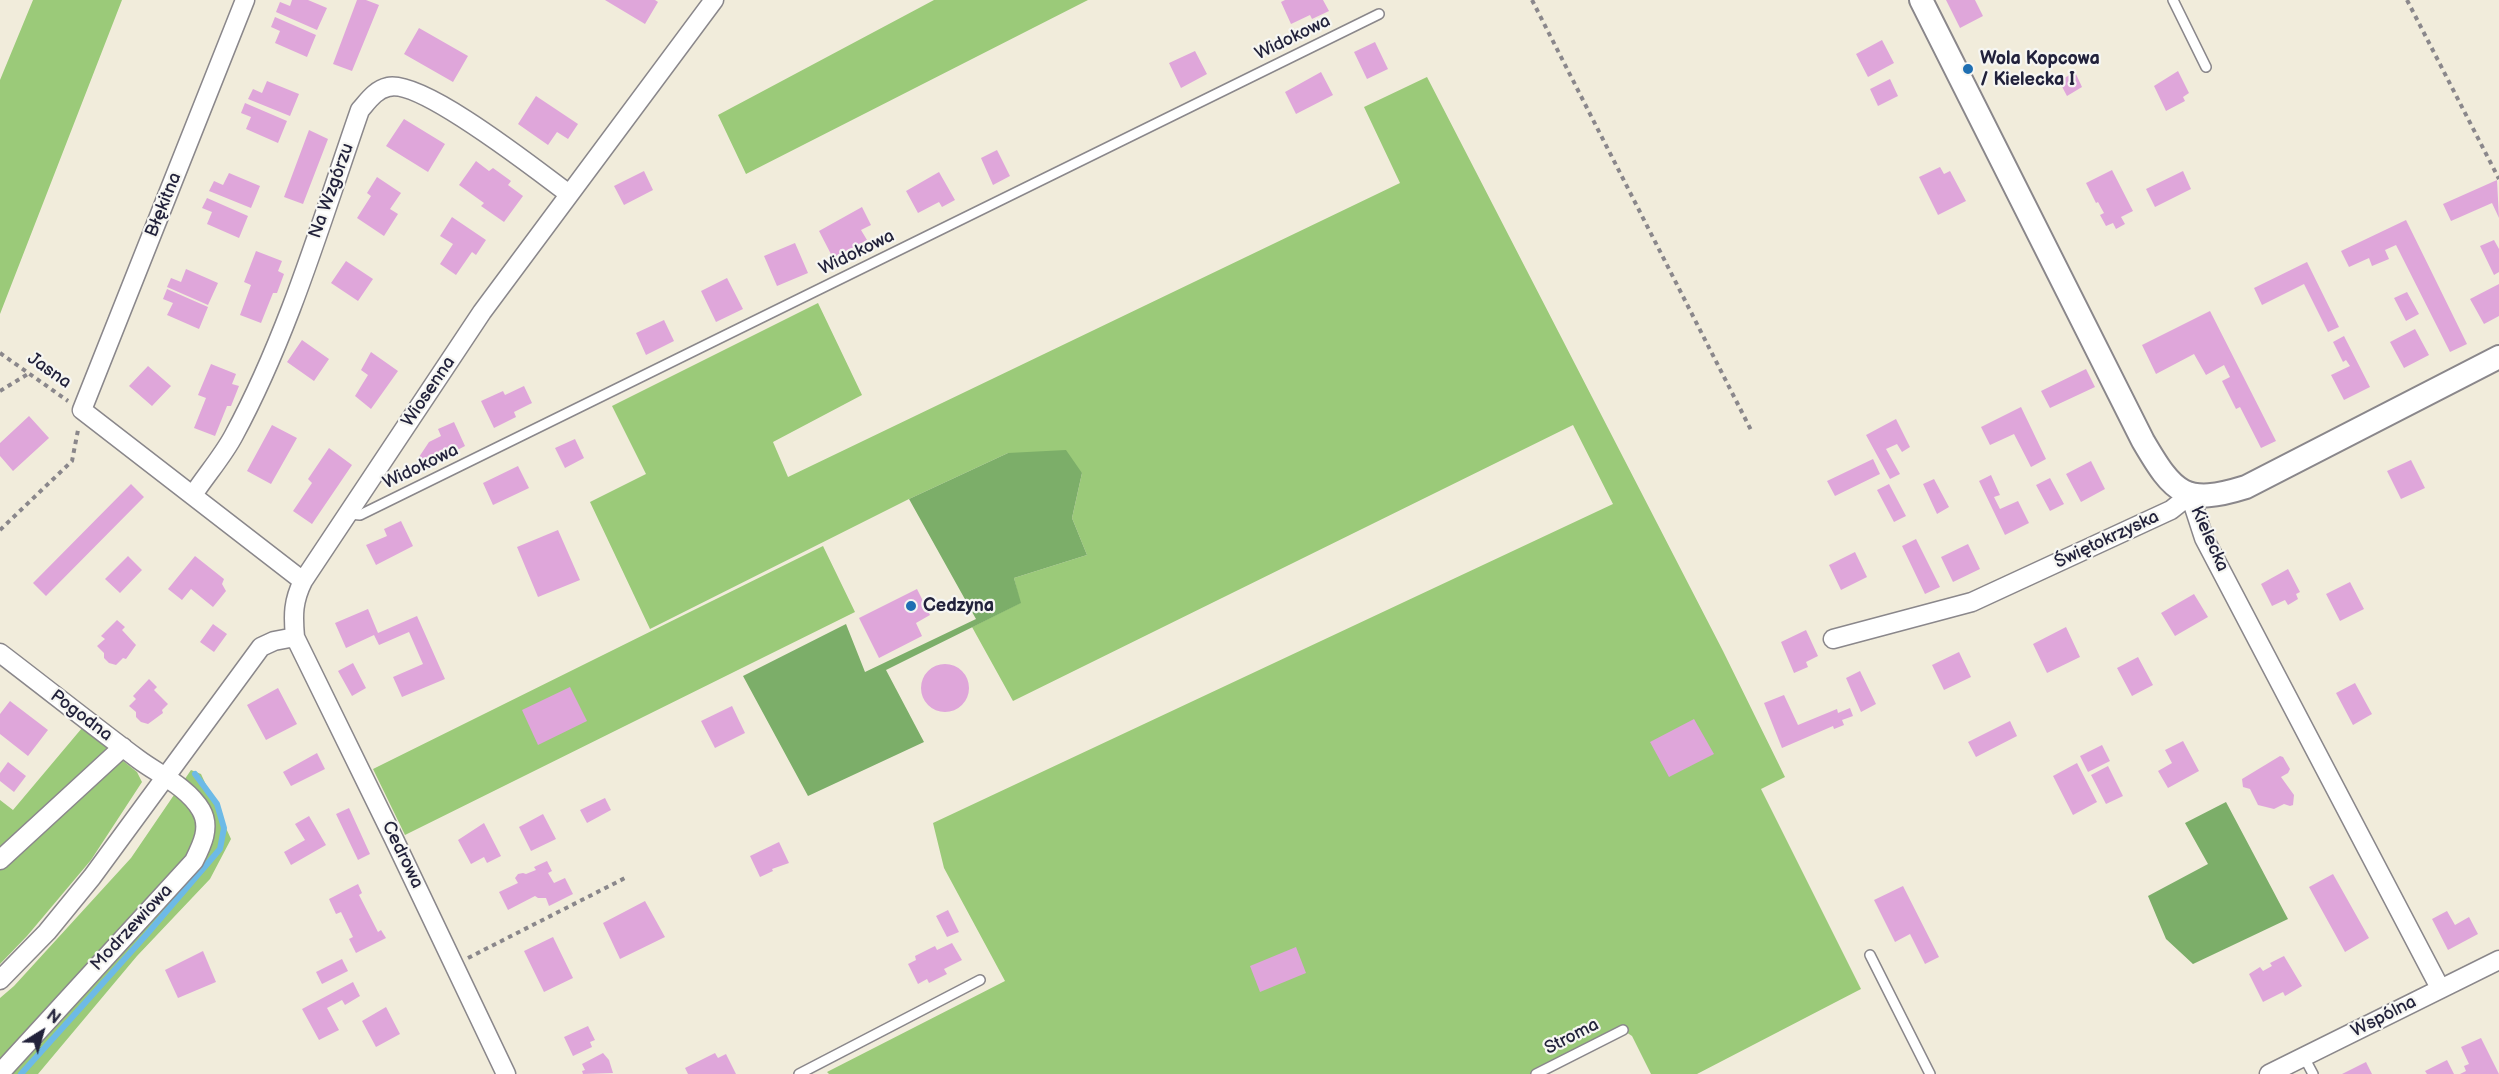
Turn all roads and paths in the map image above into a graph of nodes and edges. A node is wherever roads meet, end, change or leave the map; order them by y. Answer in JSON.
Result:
{"nodes":[{"id":1,"x":245,"y":0,"type":"edge"},
{"id":2,"x":714,"y":0,"type":"edge"},
{"id":3,"x":1532,"y":0,"type":"edge"},
{"id":4,"x":1921,"y":0,"type":"edge"},
{"id":5,"x":2173,"y":0,"type":"edge"},
{"id":6,"x":2407,"y":0,"type":"edge"},
{"id":7,"x":1379,"y":14,"type":"dead end"},
{"id":8,"x":2206,"y":67,"type":"dead end"},
{"id":9,"x":2499,"y":179,"type":"edge"},
{"id":10,"x":570,"y":194,"type":"junction"},
{"id":11,"x":0,"y":353,"type":"edge"},
{"id":12,"x":2499,"y":357,"type":"edge"},
{"id":13,"x":28,"y":374,"type":"junction"},
{"id":14,"x":0,"y":391,"type":"edge"},
{"id":15,"x":82,"y":410,"type":"junction"},
{"id":16,"x":1751,"y":430,"type":"dead end"},
{"id":17,"x":192,"y":495,"type":"junction"},
{"id":18,"x":2190,"y":495,"type":"junction"},
{"id":19,"x":348,"y":514,"type":"junction"},
{"id":20,"x":0,"y":530,"type":"edge"},
{"id":21,"x":303,"y":581,"type":"junction"},
{"id":22,"x":295,"y":638,"type":"junction"},
{"id":23,"x":1833,"y":639,"type":"dead end"},
{"id":24,"x":0,"y":653,"type":"edge"},
{"id":25,"x":123,"y":747,"type":"junction"},
{"id":26,"x":164,"y":777,"type":"junction"},
{"id":27,"x":0,"y":860,"type":"edge"},
{"id":28,"x":627,"y":877,"type":"dead end"},
{"id":29,"x":1870,"y":955,"type":"dead end"},
{"id":30,"x":2499,"y":960,"type":"edge"},
{"id":31,"x":454,"y":966,"type":"junction"},
{"id":32,"x":0,"y":980,"type":"edge"},
{"id":33,"x":980,"y":980,"type":"dead end"},
{"id":34,"x":2440,"y":988,"type":"junction"},
{"id":35,"x":1623,"y":1030,"type":"dead end"},
{"id":36,"x":2304,"y":1057,"type":"junction"},
{"id":37,"x":0,"y":1073,"type":"edge"},
{"id":38,"x":506,"y":1074,"type":"edge"},
{"id":39,"x":799,"y":1074,"type":"edge"},
{"id":40,"x":1536,"y":1074,"type":"edge"},
{"id":41,"x":1929,"y":1074,"type":"edge"},
{"id":42,"x":2269,"y":1074,"type":"edge"},
{"id":43,"x":2313,"y":1074,"type":"edge"}],
"edges":[{"from":1,"to":15,"type":"street","name":"Błękitna"},
{"from":2,"to":10,"type":"street","name":"Wiosenna"},
{"from":3,"to":16,"type":"path"},
{"from":4,"to":18,"type":"street","name":"Kielecka"},
{"from":5,"to":8,"type":"lane"},
{"from":6,"to":9,"type":"path"},
{"from":7,"to":19,"type":"lane","name":"Widokowa"},
{"from":10,"to":17,"type":"street","name":"Na Wzgórzu"},
{"from":10,"to":19,"type":"street","name":"Wiosenna"},
{"from":11,"to":13,"type":"path","name":"Jasna"},
{"from":12,"to":18,"type":"street"},
{"from":13,"to":14,"type":"path"},
{"from":13,"to":15,"type":"path","name":"Jasna"},
{"from":15,"to":17,"type":"street"},
{"from":15,"to":20,"type":"path"},
{"from":17,"to":21,"type":"street"},
{"from":18,"to":23,"type":"street","name":"Świętokrzyska"},
{"from":18,"to":34,"type":"street","name":"Kielecka"},
{"from":19,"to":21,"type":"street","name":"Wiosenna"},
{"from":21,"to":22,"type":"street","name":"Wiosenna"},
{"from":22,"to":26,"type":"street"},
{"from":22,"to":31,"type":"street","name":"Cedrowa"},
{"from":24,"to":25,"type":"street","name":"Pogodna"},
{"from":25,"to":26,"type":"street","name":"Pogodna"},
{"from":25,"to":27,"type":"street"},
{"from":26,"to":32,"type":"street"},
{"from":26,"to":37,"type":"street","name":"Modrzewiowa"},
{"from":28,"to":31,"type":"path"},
{"from":29,"to":41,"type":"lane"},
{"from":30,"to":34,"type":"street","name":"Wspólna"},
{"from":31,"to":38,"type":"street","name":"Cedrowa"},
{"from":33,"to":39,"type":"lane"},
{"from":34,"to":36,"type":"street","name":"Wspólna"},
{"from":35,"to":40,"type":"lane","name":"Stroma"},
{"from":36,"to":42,"type":"street","name":"Wspólna"},
{"from":36,"to":43,"type":"lane"}]}
